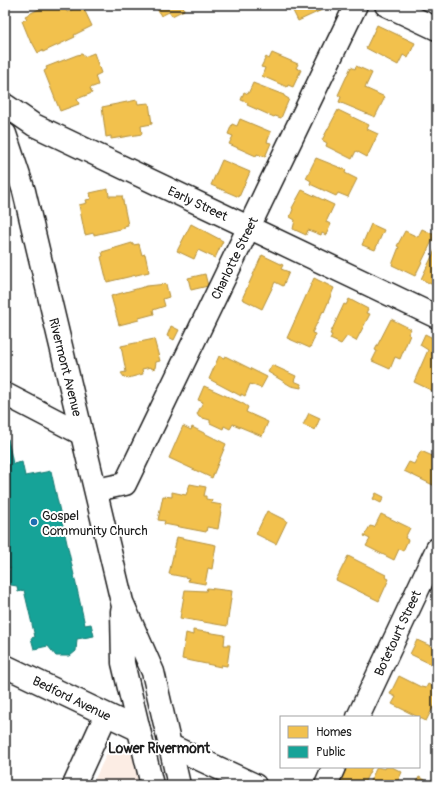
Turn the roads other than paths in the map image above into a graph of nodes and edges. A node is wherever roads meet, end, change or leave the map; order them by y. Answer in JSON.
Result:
{"nodes":[{"id":1,"x":356,"y":5,"type":"edge"},
{"id":2,"x":386,"y":5,"type":"edge"},
{"id":3,"x":437,"y":29,"type":"edge"},
{"id":4,"x":5,"y":105,"type":"edge"},
{"id":5,"x":5,"y":134,"type":"edge"},
{"id":6,"x":249,"y":226,"type":"junction"},
{"id":7,"x":437,"y":317,"type":"edge"},
{"id":8,"x":5,"y":394,"type":"edge"},
{"id":9,"x":82,"y":434,"type":"junction"},
{"id":10,"x":96,"y":490,"type":"junction"},
{"id":11,"x":437,"y":549,"type":"edge"},
{"id":12,"x":429,"y":585,"type":"edge"},
{"id":13,"x":122,"y":602,"type":"junction"},
{"id":14,"x":122,"y":626,"type":"junction"},
{"id":15,"x":5,"y":666,"type":"edge"},
{"id":16,"x":106,"y":715,"type":"junction"},
{"id":17,"x":359,"y":716,"type":"edge"},
{"id":18,"x":139,"y":730,"type":"junction"},
{"id":19,"x":171,"y":746,"type":"junction"},
{"id":20,"x":334,"y":768,"type":"edge"},
{"id":21,"x":74,"y":785,"type":"edge"},
{"id":22,"x":152,"y":785,"type":"edge"},
{"id":23,"x":179,"y":785,"type":"edge"},
{"id":24,"x":255,"y":785,"type":"edge"},
{"id":25,"x":326,"y":785,"type":"edge"}],
"edges":[{"from":1,"to":6,"type":"street","name":"Charlotte Street"},
{"from":2,"to":3,"type":"street"},
{"from":4,"to":6,"type":"street","name":"Early Street"},
{"from":5,"to":9,"type":"street","name":"Rivermont Avenue"},
{"from":6,"to":7,"type":"street","name":"Early Street"},
{"from":6,"to":10,"type":"street","name":"Charlotte Street"},
{"from":8,"to":9,"type":"street"},
{"from":9,"to":10,"type":"street","name":"Rivermont Avenue"},
{"from":10,"to":13,"type":"street","name":"Rivermont Avenue"},
{"from":11,"to":12,"type":"street","name":"Botetourt Street"},
{"from":12,"to":17,"type":"street","name":"Botetourt Street"},
{"from":13,"to":14,"type":"street","name":"Rivermont Avenue"},
{"from":13,"to":19,"type":"street","name":"Rivermont Avenue"},
{"from":14,"to":18,"type":"street","name":"Rivermont Avenue"},
{"from":14,"to":19,"type":"street"},
{"from":15,"to":16,"type":"street","name":"Bedford Avenue"},
{"from":16,"to":18,"type":"street","name":"Bedford Avenue"},
{"from":16,"to":21,"type":"street"},
{"from":18,"to":22,"type":"street","name":"Rivermont Avenue"},
{"from":19,"to":23,"type":"street","name":"Rivermont Avenue"},
{"from":19,"to":24,"type":"street"},
{"from":20,"to":25,"type":"street"}]}
